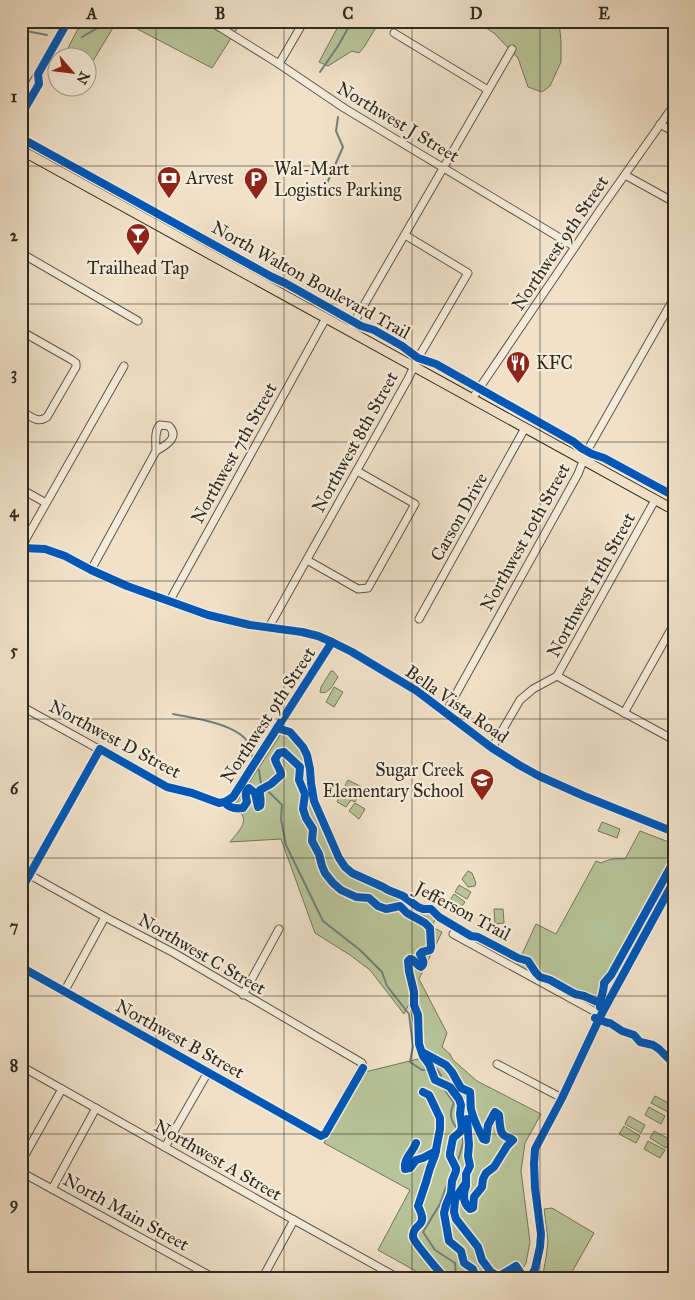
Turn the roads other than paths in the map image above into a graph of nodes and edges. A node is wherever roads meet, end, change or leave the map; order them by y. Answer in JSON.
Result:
{"nodes":[{"id":1,"x":68,"y":21,"type":"edge"},
{"id":2,"x":208,"y":21,"type":"edge"},
{"id":3,"x":304,"y":21,"type":"edge"},
{"id":4,"x":394,"y":33,"type":"dead end"},
{"id":5,"x":512,"y":49,"type":"dead end"},
{"id":6,"x":279,"y":64,"type":"junction"},
{"id":7,"x":488,"y":90,"type":"junction"},
{"id":8,"x":21,"y":104,"type":"edge"},
{"id":9,"x":674,"y":105,"type":"edge"},
{"id":10,"x":660,"y":124,"type":"junction"},
{"id":11,"x":674,"y":132,"type":"edge"},
{"id":12,"x":21,"y":150,"type":"edge"},
{"id":13,"x":444,"y":168,"type":"junction"},
{"id":14,"x":625,"y":175,"type":"junction"},
{"id":15,"x":672,"y":201,"type":"edge"},
{"id":16,"x":405,"y":235,"type":"junction"},
{"id":17,"x":575,"y":247,"type":"junction"},
{"id":18,"x":21,"y":253,"type":"edge"},
{"id":19,"x":674,"y":298,"type":"edge"},
{"id":20,"x":326,"y":318,"type":"junction"},
{"id":21,"x":138,"y":321,"type":"dead end"},
{"id":22,"x":349,"y":331,"type":"junction"},
{"id":23,"x":21,"y":332,"type":"edge"},
{"id":24,"x":124,"y":366,"type":"dead end"},
{"id":25,"x":414,"y":367,"type":"junction"},
{"id":26,"x":472,"y":399,"type":"junction"},
{"id":27,"x":21,"y":411,"type":"edge"},
{"id":28,"x":525,"y":428,"type":"junction"},
{"id":29,"x":156,"y":451,"type":"dead end"},
{"id":30,"x":583,"y":460,"type":"junction"},
{"id":31,"x":357,"y":471,"type":"junction"},
{"id":32,"x":21,"y":489,"type":"edge"},
{"id":33,"x":655,"y":500,"type":"junction"},
{"id":34,"x":46,"y":503,"type":"junction"},
{"id":35,"x":674,"y":510,"type":"edge"},
{"id":36,"x":22,"y":548,"type":"edge"},
{"id":37,"x":307,"y":560,"type":"junction"},
{"id":38,"x":91,"y":570,"type":"junction"},
{"id":39,"x":169,"y":602,"type":"junction"},
{"id":40,"x":419,"y":620,"type":"dead end"},
{"id":41,"x":674,"y":624,"type":"edge"},
{"id":42,"x":269,"y":627,"type":"junction"},
{"id":43,"x":332,"y":642,"type":"junction"},
{"id":44,"x":557,"y":676,"type":"junction"},
{"id":45,"x":22,"y":710,"type":"edge"},
{"id":46,"x":446,"y":712,"type":"junction"},
{"id":47,"x":624,"y":713,"type":"junction"},
{"id":48,"x":674,"y":740,"type":"edge"},
{"id":49,"x":492,"y":748,"type":"junction"},
{"id":50,"x":100,"y":749,"type":"junction"},
{"id":51,"x":225,"y":802,"type":"joint"},
{"id":52,"x":674,"y":832,"type":"edge"},
{"id":53,"x":21,"y":870,"type":"edge"},
{"id":54,"x":30,"y":875,"type":"junction"},
{"id":55,"x":674,"y":881,"type":"edge"},
{"id":56,"x":21,"y":890,"type":"edge"},
{"id":57,"x":105,"y":917,"type":"junction"},
{"id":58,"x":279,"y":929,"type":"dead end"},
{"id":59,"x":453,"y":934,"type":"dead end"},
{"id":60,"x":21,"y":968,"type":"edge"},
{"id":61,"x":64,"y":992,"type":"junction"},
{"id":62,"x":243,"y":994,"type":"junction"},
{"id":63,"x":601,"y":1014,"type":"junction"},
{"id":64,"x":498,"y":1064,"type":"dead end"},
{"id":65,"x":21,"y":1066,"type":"edge"},
{"id":66,"x":208,"y":1072,"type":"junction"},
{"id":67,"x":62,"y":1089,"type":"junction"},
{"id":68,"x":562,"y":1098,"type":"junction"},
{"id":69,"x":96,"y":1108,"type":"junction"},
{"id":70,"x":325,"y":1134,"type":"joint"},
{"id":71,"x":165,"y":1147,"type":"junction"},
{"id":72,"x":21,"y":1162,"type":"edge"},
{"id":73,"x":21,"y":1172,"type":"edge"},
{"id":74,"x":52,"y":1189,"type":"junction"},
{"id":75,"x":294,"y":1220,"type":"junction"},
{"id":76,"x":216,"y":1279,"type":"edge"},
{"id":77,"x":262,"y":1279,"type":"edge"},
{"id":78,"x":400,"y":1279,"type":"edge"},
{"id":79,"x":529,"y":1279,"type":"edge"}],
"edges":[{"from":1,"to":8,"type":"street"},
{"from":2,"to":6,"type":"street","name":"Northwest J Street"},
{"from":3,"to":6,"type":"street"},
{"from":4,"to":7,"type":"street"},
{"from":5,"to":7,"type":"street"},
{"from":6,"to":13,"type":"street","name":"Northwest J Street"},
{"from":7,"to":13,"type":"street"},
{"from":9,"to":10,"type":"street","name":"Northwest 9th Street"},
{"from":10,"to":11,"type":"street"},
{"from":10,"to":14,"type":"street","name":"Northwest 9th Street"},
{"from":12,"to":20,"type":"main road"},
{"from":13,"to":16,"type":"street"},
{"from":13,"to":17,"type":"street","name":"Northwest J Street"},
{"from":14,"to":15,"type":"street"},
{"from":14,"to":17,"type":"street","name":"Northwest 9th Street"},
{"from":16,"to":22,"type":"street"},
{"from":16,"to":25,"type":"street","name":"Northwest 8th Street"},
{"from":17,"to":26,"type":"street","name":"Northwest 9th Street"},
{"from":18,"to":21,"type":"street"},
{"from":19,"to":30,"type":"street","name":"Northwest 10th Street"},
{"from":20,"to":22,"type":"main road"},
{"from":20,"to":39,"type":"street","name":"Northwest 7th Street"},
{"from":22,"to":25,"type":"main road"},
{"from":23,"to":27,"type":"street"},
{"from":24,"to":34,"type":"street"},
{"from":25,"to":26,"type":"main road"},
{"from":25,"to":31,"type":"street","name":"Northwest 8th Street"},
{"from":26,"to":28,"type":"main road"},
{"from":28,"to":30,"type":"main road"},
{"from":28,"to":40,"type":"street","name":"Carson Drive"},
{"from":29,"to":38,"type":"street"},
{"from":30,"to":33,"type":"main road"},
{"from":30,"to":46,"type":"street","name":"Northwest 10th Street"},
{"from":31,"to":37,"type":"street","name":"Northwest 8th Street"},
{"from":31,"to":37,"type":"street"},
{"from":32,"to":34,"type":"street"},
{"from":33,"to":35,"type":"main road"},
{"from":33,"to":44,"type":"street","name":"Northwest 11th Street"},
{"from":34,"to":36,"type":"street"},
{"from":36,"to":38,"type":"street","name":"Bella Vista Road"},
{"from":37,"to":42,"type":"street","name":"Northwest 8th Street"},
{"from":38,"to":39,"type":"street","name":"Bella Vista Road"},
{"from":39,"to":42,"type":"street","name":"Bella Vista Road"},
{"from":41,"to":47,"type":"street"},
{"from":42,"to":43,"type":"street","name":"Bella Vista Road"},
{"from":43,"to":46,"type":"street","name":"Bella Vista Road"},
{"from":43,"to":51,"type":"street","name":"Northwest 9th Street"},
{"from":44,"to":47,"type":"street"},
{"from":44,"to":49,"type":"street","name":"Northwest 11th Street"},
{"from":45,"to":50,"type":"street","name":"Northwest D Street"},
{"from":46,"to":49,"type":"street","name":"Bella Vista Road"},
{"from":47,"to":48,"type":"street"},
{"from":49,"to":52,"type":"street","name":"Bella Vista Road"},
{"from":50,"to":51,"type":"street","name":"Northwest D Street"},
{"from":50,"to":54,"type":"street"},
{"from":53,"to":54,"type":"street","name":"Northwest C Street"},
{"from":54,"to":56,"type":"street"},
{"from":54,"to":57,"type":"street","name":"Northwest C Street"},
{"from":55,"to":63,"type":"street"},
{"from":57,"to":61,"type":"street"},
{"from":57,"to":62,"type":"street","name":"Northwest C Street"},
{"from":58,"to":62,"type":"street"},
{"from":59,"to":63,"type":"street"},
{"from":60,"to":61,"type":"street","name":"Northwest B Street"},
{"from":61,"to":66,"type":"street","name":"Northwest B Street"},
{"from":62,"to":70,"type":"street","name":"Northwest C Street"},
{"from":63,"to":68,"type":"street"},
{"from":64,"to":68,"type":"street"},
{"from":65,"to":67,"type":"street","name":"Northwest A Street"},
{"from":66,"to":70,"type":"street","name":"Northwest B Street"},
{"from":66,"to":71,"type":"street"},
{"from":67,"to":69,"type":"street","name":"Northwest A Street"},
{"from":67,"to":72,"type":"street"},
{"from":68,"to":79,"type":"street"},
{"from":69,"to":71,"type":"street","name":"Northwest A Street"},
{"from":69,"to":74,"type":"street"},
{"from":71,"to":75,"type":"street","name":"Northwest A Street"},
{"from":73,"to":74,"type":"street","name":"North Main Street"},
{"from":74,"to":76,"type":"street","name":"North Main Street"},
{"from":75,"to":77,"type":"street"},
{"from":75,"to":78,"type":"street","name":"Northwest A Street"}]}
